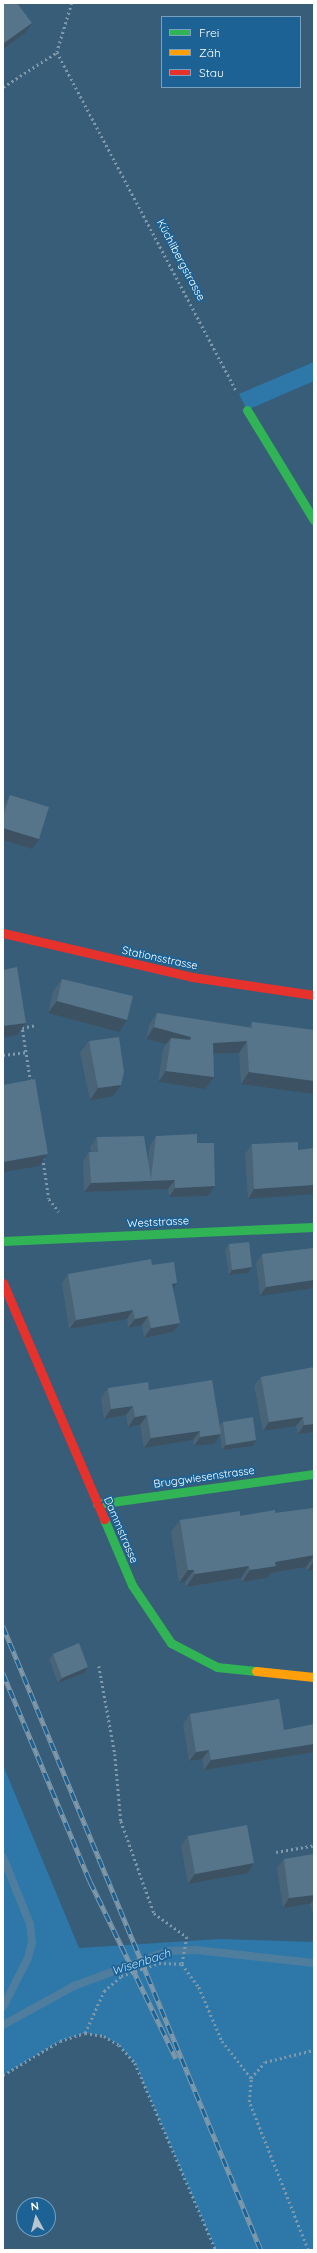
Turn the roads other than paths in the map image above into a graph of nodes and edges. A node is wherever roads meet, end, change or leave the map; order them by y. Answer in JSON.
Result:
{"nodes":[{"id":1,"x":247,"y":410,"type":"road end"},
{"id":2,"x":314,"y":520,"type":"edge"},
{"id":3,"x":3,"y":933,"type":"edge"},
{"id":4,"x":314,"y":995,"type":"edge"},
{"id":5,"x":314,"y":1227,"type":"edge"},
{"id":6,"x":3,"y":1241,"type":"edge"},
{"id":7,"x":3,"y":1283,"type":"edge"},
{"id":8,"x":314,"y":1474,"type":"edge"},
{"id":9,"x":97,"y":1504,"type":"junction"},
{"id":10,"x":314,"y":1678,"type":"edge"}],
"edges":[{"from":1,"to":2,"type":"street"},
{"from":3,"to":4,"type":"street","name":"Stationsstrasse"},
{"from":5,"to":6,"type":"street","name":"Weststrasse"},
{"from":7,"to":9,"type":"street","name":"Dammstrasse"},
{"from":8,"to":9,"type":"street","name":"Bruggwiesenstrasse"},
{"from":9,"to":10,"type":"street","name":"Dammstrasse"}]}
